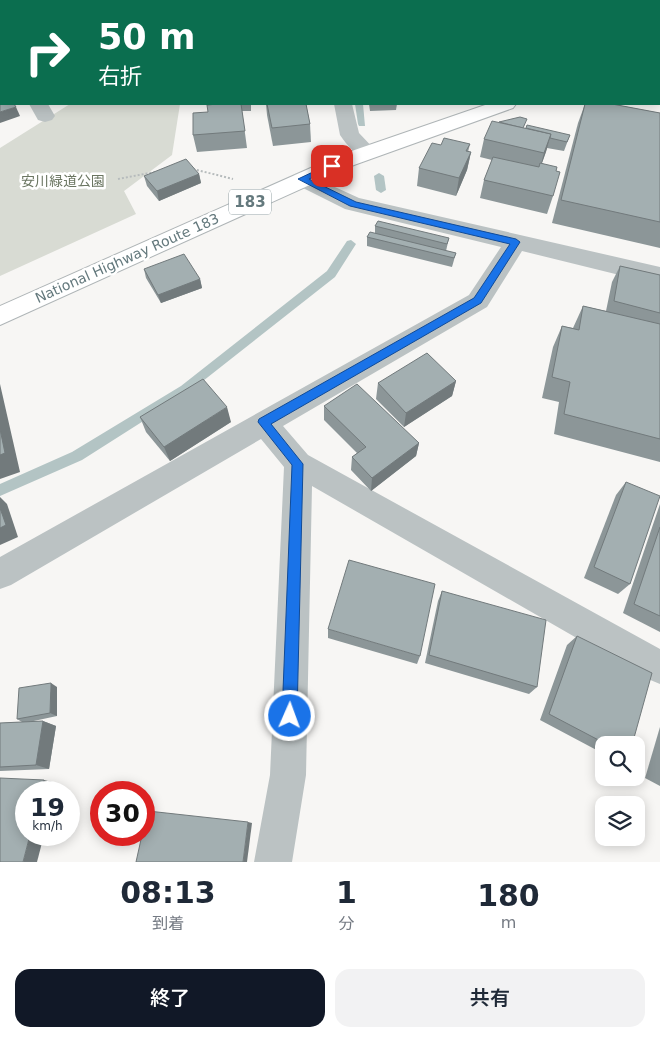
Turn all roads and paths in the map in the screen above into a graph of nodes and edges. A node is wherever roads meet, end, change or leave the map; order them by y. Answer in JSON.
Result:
{"nodes":[{"id":1,"x":343,"y":105,"type":"edge"},
{"id":2,"x":503,"y":105,"type":"edge"},
{"id":3,"x":367,"y":152,"type":"junction"},
{"id":4,"x":192,"y":168,"type":"edge"},
{"id":5,"x":165,"y":170,"type":"edge"},
{"id":6,"x":118,"y":179,"type":"dead end"},
{"id":7,"x":302,"y":179,"type":"junction"},
{"id":8,"x":238,"y":180,"type":"dead end"},
{"id":9,"x":516,"y":242,"type":"junction"},
{"id":10,"x":660,"y":276,"type":"edge"},
{"id":11,"x":0,"y":316,"type":"edge"},
{"id":12,"x":263,"y":422,"type":"junction"},
{"id":13,"x":298,"y":464,"type":"junction"},
{"id":14,"x":0,"y":574,"type":"edge"},
{"id":15,"x":660,"y":667,"type":"edge"},
{"id":16,"x":273,"y":862,"type":"edge"}],
"edges":[{"from":1,"to":3,"type":"street"},
{"from":2,"to":3,"type":"highway","name":"National Highway Route 183","number":"183"},
{"from":3,"to":7,"type":"highway","name":"National Highway Route 183","number":"183"},
{"from":4,"to":8,"type":"path"},
{"from":5,"to":6,"type":"path"},
{"from":7,"to":9,"type":"street"},
{"from":7,"to":11,"type":"highway","name":"National Highway Route 183","number":"183"},
{"from":9,"to":10,"type":"street"},
{"from":9,"to":12,"type":"street"},
{"from":12,"to":13,"type":"street"},
{"from":12,"to":14,"type":"street"},
{"from":13,"to":15,"type":"street"},
{"from":13,"to":16,"type":"street"}]}
